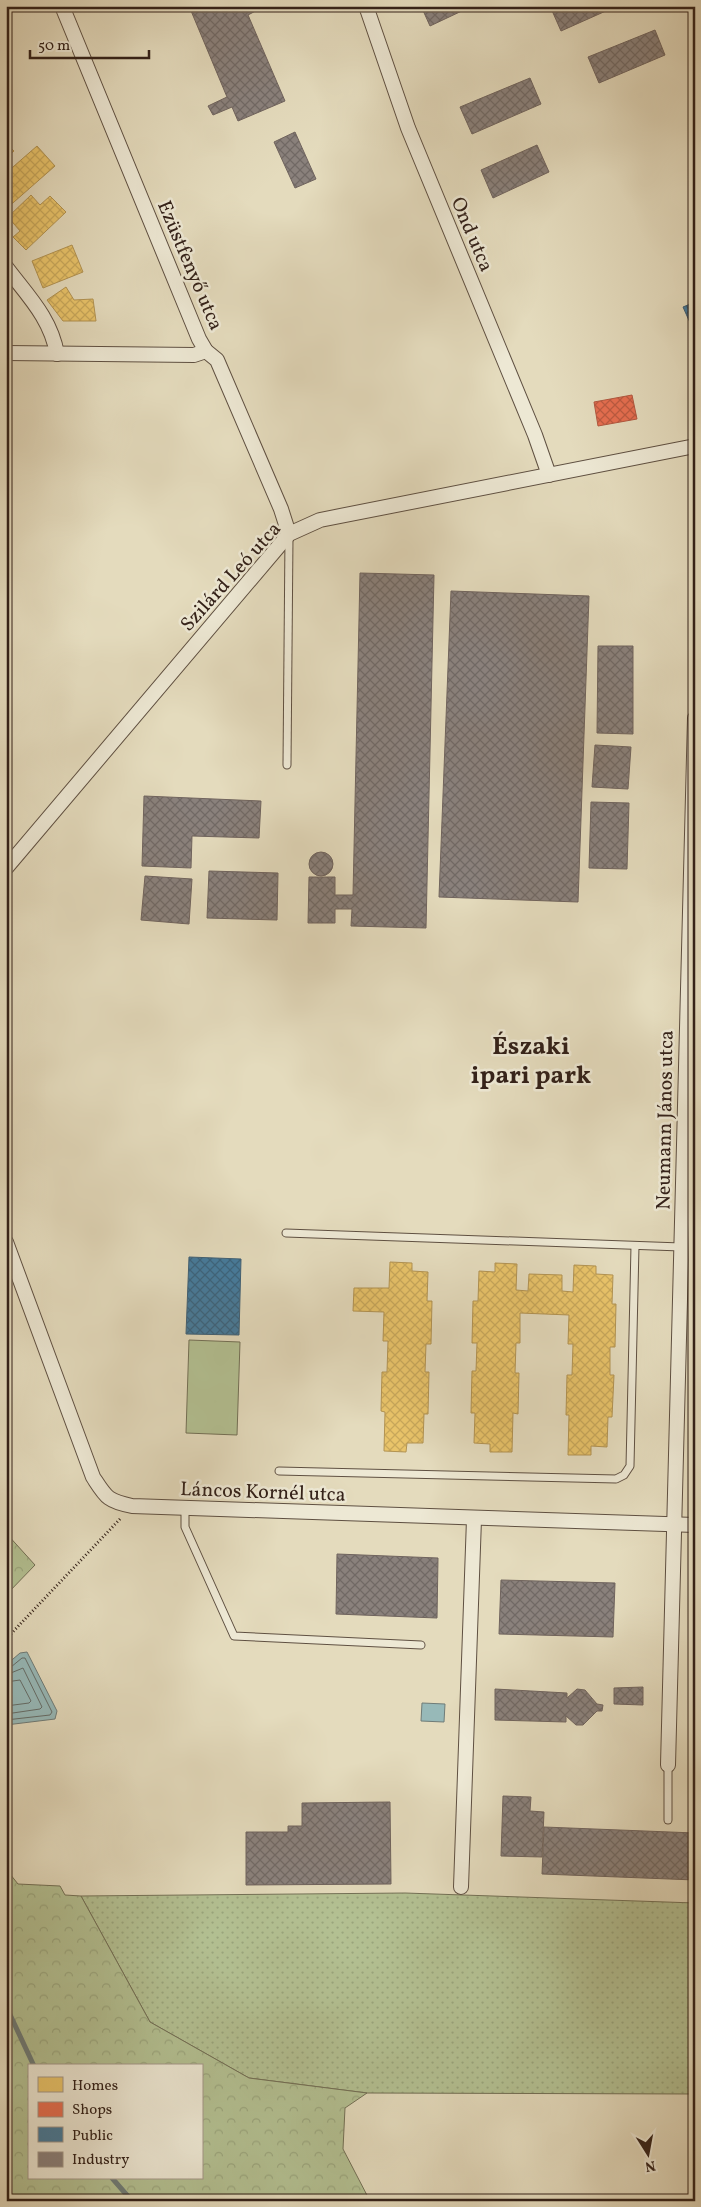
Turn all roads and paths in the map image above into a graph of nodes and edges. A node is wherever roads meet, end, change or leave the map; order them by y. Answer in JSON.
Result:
{"nodes":[{"id":1,"x":62,"y":6,"type":"edge"},
{"id":2,"x":366,"y":6,"type":"edge"},
{"id":3,"x":6,"y":267,"type":"edge"},
{"id":4,"x":206,"y":351,"type":"junction"},
{"id":5,"x":6,"y":353,"type":"edge"},
{"id":6,"x":57,"y":354,"type":"junction"},
{"id":7,"x":695,"y":446,"type":"edge"},
{"id":8,"x":549,"y":475,"type":"junction"},
{"id":9,"x":289,"y":534,"type":"junction"},
{"id":10,"x":695,"y":718,"type":"edge"},
{"id":11,"x":287,"y":764,"type":"dead end"},
{"id":12,"x":6,"y":868,"type":"edge"},
{"id":13,"x":691,"y":1012,"type":"edge"},
{"id":14,"x":690,"y":1116,"type":"edge"},
{"id":15,"x":286,"y":1233,"type":"dead end"},
{"id":16,"x":6,"y":1242,"type":"edge"},
{"id":17,"x":635,"y":1246,"type":"junction"},
{"id":18,"x":681,"y":1247,"type":"junction"},
{"id":19,"x":280,"y":1471,"type":"dead end"},
{"id":20,"x":132,"y":1506,"type":"junction"},
{"id":21,"x":185,"y":1507,"type":"junction"},
{"id":22,"x":474,"y":1519,"type":"junction"},
{"id":23,"x":674,"y":1524,"type":"junction"},
{"id":24,"x":695,"y":1524,"type":"edge"},
{"id":25,"x":6,"y":1639,"type":"edge"},
{"id":26,"x":421,"y":1645,"type":"dead end"},
{"id":27,"x":668,"y":1765,"type":"joint"},
{"id":28,"x":668,"y":1820,"type":"dead end"},
{"id":29,"x":461,"y":1887,"type":"dead end"}],
"edges":[{"from":1,"to":4,"type":"street","name":"Ezüstfenyő utca"},
{"from":2,"to":8,"type":"street","name":"Ond utca"},
{"from":3,"to":6,"type":"street"},
{"from":4,"to":6,"type":"street"},
{"from":4,"to":9,"type":"street","name":"Ezüstfenyő utca"},
{"from":5,"to":6,"type":"street"},
{"from":7,"to":8,"type":"street","name":"Szilárd Leó utca"},
{"from":8,"to":9,"type":"street","name":"Szilárd Leó utca"},
{"from":9,"to":11,"type":"lane"},
{"from":9,"to":12,"type":"street","name":"Szilárd Leó utca"},
{"from":10,"to":13,"type":"street","name":"Neumann János utca"},
{"from":13,"to":14,"type":"street","name":"Neumann János utca"},
{"from":14,"to":18,"type":"street","name":"Neumann János utca"},
{"from":15,"to":17,"type":"lane"},
{"from":16,"to":20,"type":"street","name":"Láncos Kornél utca"},
{"from":17,"to":18,"type":"lane"},
{"from":17,"to":19,"type":"lane"},
{"from":18,"to":23,"type":"street","name":"Neumann János utca"},
{"from":20,"to":21,"type":"street","name":"Láncos Kornél utca"},
{"from":20,"to":25,"type":"path"},
{"from":21,"to":22,"type":"street","name":"Láncos Kornél utca"},
{"from":21,"to":26,"type":"lane"},
{"from":22,"to":23,"type":"street","name":"Láncos Kornél utca"},
{"from":22,"to":29,"type":"street"},
{"from":23,"to":24,"type":"street","name":"Láncos Kornél utca"},
{"from":23,"to":27,"type":"street","name":"Neumann János utca"},
{"from":27,"to":28,"type":"lane"}]}
